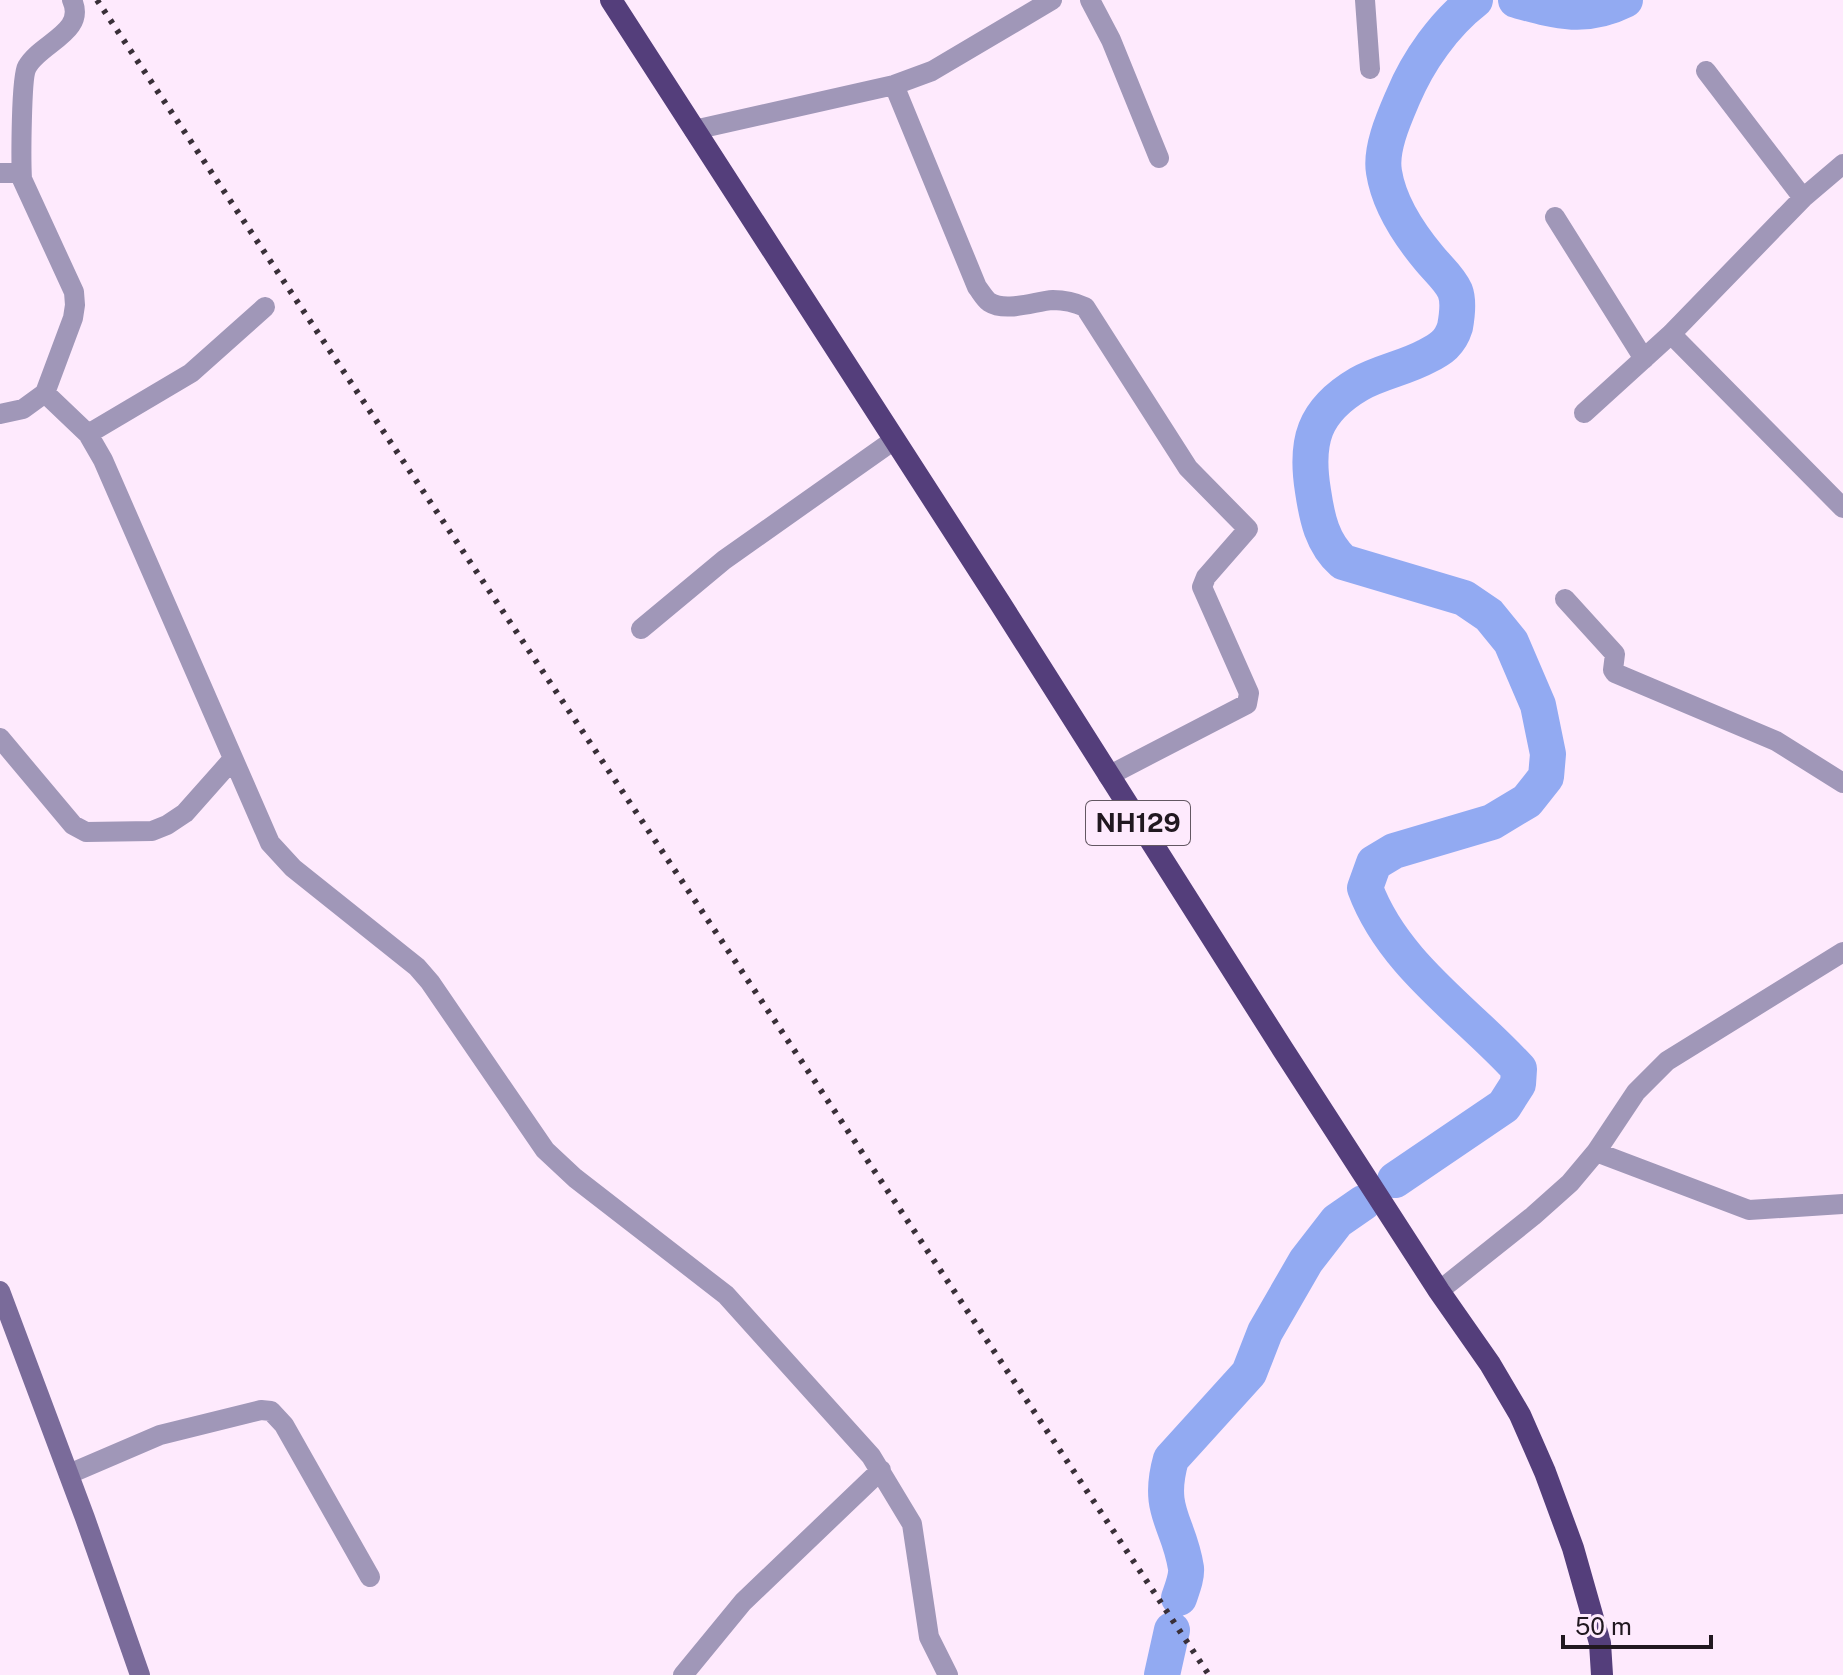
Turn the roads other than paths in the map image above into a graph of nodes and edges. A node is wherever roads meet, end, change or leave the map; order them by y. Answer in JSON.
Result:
{"nodes":[{"id":1,"x":72,"y":0,"type":"edge"},
{"id":2,"x":611,"y":0,"type":"edge"},
{"id":3,"x":1052,"y":0,"type":"edge"},
{"id":4,"x":1090,"y":0,"type":"edge"},
{"id":5,"x":1365,"y":0,"type":"edge"},
{"id":6,"x":1370,"y":69,"type":"dead end"},
{"id":7,"x":1706,"y":71,"type":"dead end"},
{"id":8,"x":894,"y":85,"type":"junction"},
{"id":9,"x":694,"y":130,"type":"junction"},
{"id":10,"x":1159,"y":158,"type":"dead end"},
{"id":11,"x":1843,"y":164,"type":"edge"},
{"id":12,"x":0,"y":173,"type":"edge"},
{"id":13,"x":21,"y":173,"type":"junction"},
{"id":14,"x":1803,"y":198,"type":"junction"},
{"id":15,"x":1555,"y":217,"type":"dead end"},
{"id":16,"x":265,"y":307,"type":"dead end"},
{"id":17,"x":1671,"y":334,"type":"junction"},
{"id":18,"x":1644,"y":359,"type":"junction"},
{"id":19,"x":45,"y":393,"type":"junction"},
{"id":20,"x":1584,"y":413,"type":"dead end"},
{"id":21,"x":0,"y":414,"type":"edge"},
{"id":22,"x":88,"y":434,"type":"junction"},
{"id":23,"x":894,"y":440,"type":"junction"},
{"id":24,"x":1843,"y":508,"type":"edge"},
{"id":25,"x":1565,"y":599,"type":"dead end"},
{"id":26,"x":641,"y":629,"type":"dead end"},
{"id":27,"x":0,"y":738,"type":"edge"},
{"id":28,"x":232,"y":760,"type":"junction"},
{"id":29,"x":1108,"y":776,"type":"junction"},
{"id":30,"x":1843,"y":783,"type":"edge"},
{"id":31,"x":1843,"y":952,"type":"edge"},
{"id":32,"x":1596,"y":1152,"type":"junction"},
{"id":33,"x":1843,"y":1204,"type":"edge"},
{"id":34,"x":0,"y":1291,"type":"edge"},
{"id":35,"x":1439,"y":1291,"type":"junction"},
{"id":36,"x":881,"y":1470,"type":"junction"},
{"id":37,"x":69,"y":1474,"type":"junction"},
{"id":38,"x":370,"y":1577,"type":"dead end"},
{"id":39,"x":140,"y":1675,"type":"edge"},
{"id":40,"x":683,"y":1675,"type":"edge"},
{"id":41,"x":948,"y":1675,"type":"edge"},
{"id":42,"x":1602,"y":1675,"type":"edge"}],
"edges":[{"from":1,"to":13,"type":"street"},
{"from":2,"to":9,"type":"highway","number":"NH129"},
{"from":3,"to":8,"type":"street"},
{"from":4,"to":10,"type":"street"},
{"from":5,"to":6,"type":"street"},
{"from":7,"to":14,"type":"street"},
{"from":8,"to":9,"type":"street"},
{"from":8,"to":29,"type":"street"},
{"from":9,"to":23,"type":"highway","number":"NH129"},
{"from":11,"to":14,"type":"street"},
{"from":12,"to":13,"type":"street"},
{"from":13,"to":19,"type":"street"},
{"from":14,"to":17,"type":"street"},
{"from":15,"to":18,"type":"street"},
{"from":16,"to":22,"type":"street"},
{"from":17,"to":18,"type":"street"},
{"from":17,"to":24,"type":"street"},
{"from":18,"to":20,"type":"street"},
{"from":19,"to":21,"type":"street"},
{"from":19,"to":22,"type":"street"},
{"from":22,"to":28,"type":"street"},
{"from":23,"to":26,"type":"street"},
{"from":23,"to":29,"type":"highway","number":"NH129"},
{"from":25,"to":30,"type":"street"},
{"from":27,"to":28,"type":"street"},
{"from":28,"to":36,"type":"street"},
{"from":29,"to":35,"type":"highway","number":"NH129"},
{"from":31,"to":32,"type":"street"},
{"from":32,"to":33,"type":"street"},
{"from":32,"to":35,"type":"street"},
{"from":34,"to":37,"type":"main road"},
{"from":35,"to":42,"type":"highway","number":"NH129"},
{"from":36,"to":40,"type":"street"},
{"from":36,"to":41,"type":"street"},
{"from":37,"to":38,"type":"street"},
{"from":37,"to":39,"type":"main road"}]}
